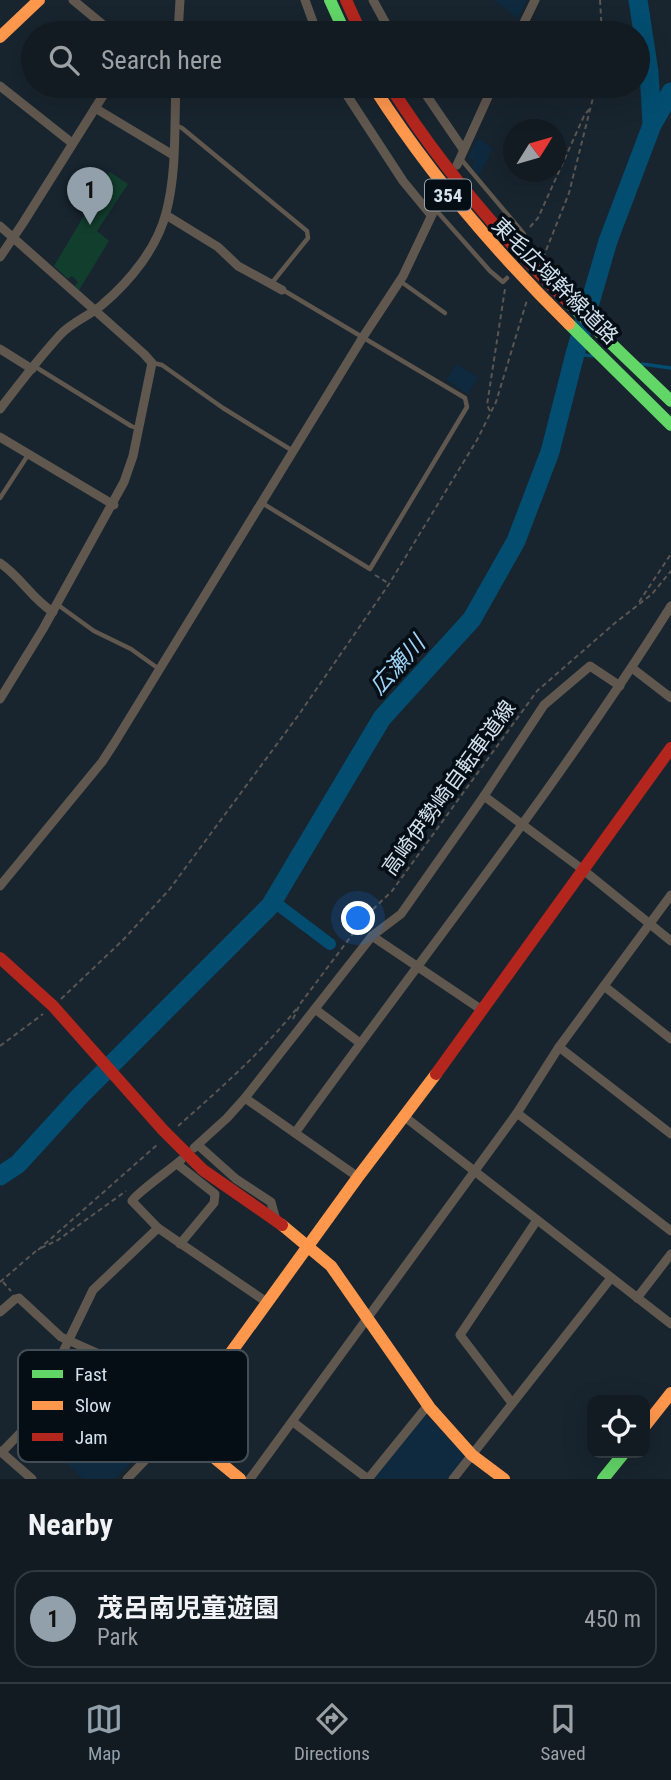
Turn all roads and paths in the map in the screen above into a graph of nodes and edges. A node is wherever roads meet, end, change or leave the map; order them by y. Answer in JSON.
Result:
{"nodes":[{"id":1,"x":39,"y":0,"type":"edge"},
{"id":2,"x":73,"y":0,"type":"edge"},
{"id":3,"x":180,"y":0,"type":"edge"},
{"id":4,"x":305,"y":0,"type":"edge"},
{"id":5,"x":330,"y":0,"type":"edge"},
{"id":6,"x":346,"y":0,"type":"edge"},
{"id":7,"x":373,"y":0,"type":"edge"},
{"id":8,"x":535,"y":0,"type":"edge"},
{"id":9,"x":600,"y":0,"type":"edge"},
{"id":10,"x":98,"y":21,"type":"edge"},
{"id":11,"x":179,"y":21,"type":"edge"},
{"id":12,"x":313,"y":21,"type":"edge"},
{"id":13,"x":340,"y":21,"type":"edge"},
{"id":14,"x":356,"y":21,"type":"edge"},
{"id":15,"x":384,"y":21,"type":"edge"},
{"id":16,"x":525,"y":21,"type":"edge"},
{"id":17,"x":601,"y":21,"type":"edge"},
{"id":18,"x":0,"y":37,"type":"edge"},
{"id":19,"x":0,"y":86,"type":"edge"},
{"id":20,"x":101,"y":98,"type":"edge"},
{"id":21,"x":175,"y":98,"type":"edge"},
{"id":22,"x":349,"y":98,"type":"edge"},
{"id":23,"x":381,"y":98,"type":"edge"},
{"id":24,"x":397,"y":98,"type":"edge"},
{"id":25,"x":427,"y":98,"type":"edge"},
{"id":26,"x":487,"y":98,"type":"edge"},
{"id":27,"x":593,"y":98,"type":"edge"},
{"id":28,"x":591,"y":107,"type":"junction"},
{"id":29,"x":95,"y":108,"type":"junction"},
{"id":30,"x":174,"y":124,"type":"junction"},
{"id":31,"x":72,"y":143,"type":"junction"},
{"id":32,"x":173,"y":155,"type":"junction"},
{"id":33,"x":460,"y":157,"type":"junction"},
{"id":34,"x":434,"y":209,"type":"junction"},
{"id":35,"x":166,"y":215,"type":"junction"},
{"id":36,"x":0,"y":226,"type":"edge"},
{"id":37,"x":522,"y":236,"type":"joint"},
{"id":38,"x":14,"y":237,"type":"junction"},
{"id":39,"x":0,"y":257,"type":"edge"},
{"id":40,"x":541,"y":262,"type":"dead end"},
{"id":41,"x":505,"y":280,"type":"joint"},
{"id":42,"x":400,"y":281,"type":"junction"},
{"id":43,"x":271,"y":285,"type":"junction"},
{"id":44,"x":282,"y":290,"type":"joint"},
{"id":45,"x":533,"y":294,"type":"junction"},
{"id":46,"x":93,"y":311,"type":"junction"},
{"id":47,"x":445,"y":313,"type":"dead end"},
{"id":48,"x":363,"y":337,"type":"junction"},
{"id":49,"x":0,"y":349,"type":"edge"},
{"id":50,"x":152,"y":363,"type":"junction"},
{"id":51,"x":33,"y":368,"type":"junction"},
{"id":52,"x":671,"y":401,"type":"edge"},
{"id":53,"x":0,"y":410,"type":"edge"},
{"id":54,"x":490,"y":413,"type":"junction"},
{"id":55,"x":671,"y":425,"type":"edge"},
{"id":56,"x":139,"y":429,"type":"junction"},
{"id":57,"x":0,"y":437,"type":"edge"},
{"id":58,"x":293,"y":451,"type":"junction"},
{"id":59,"x":28,"y":454,"type":"junction"},
{"id":60,"x":0,"y":498,"type":"edge"},
{"id":61,"x":261,"y":503,"type":"junction"},
{"id":62,"x":114,"y":505,"type":"junction"},
{"id":63,"x":671,"y":554,"type":"edge"},
{"id":64,"x":0,"y":563,"type":"edge"},
{"id":65,"x":671,"y":571,"type":"edge"},
{"id":66,"x":374,"y":574,"type":"dead end"},
{"id":67,"x":389,"y":584,"type":"junction"},
{"id":68,"x":637,"y":606,"type":"junction"},
{"id":69,"x":671,"y":606,"type":"edge"},
{"id":70,"x":55,"y":608,"type":"junction"},
{"id":71,"x":632,"y":668,"type":"junction"},
{"id":72,"x":160,"y":669,"type":"junction"},
{"id":73,"x":620,"y":686,"type":"junction"},
{"id":74,"x":671,"y":698,"type":"edge"},
{"id":75,"x":0,"y":699,"type":"edge"},
{"id":76,"x":671,"y":748,"type":"edge"},
{"id":77,"x":484,"y":796,"type":"junction"},
{"id":78,"x":522,"y":824,"type":"junction"},
{"id":79,"x":582,"y":869,"type":"junction"},
{"id":80,"x":0,"y":886,"type":"edge"},
{"id":81,"x":671,"y":895,"type":"edge"},
{"id":82,"x":649,"y":924,"type":"junction"},
{"id":83,"x":372,"y":936,"type":"junction"},
{"id":84,"x":671,"y":941,"type":"edge"},
{"id":85,"x":0,"y":958,"type":"edge"},
{"id":86,"x":417,"y":965,"type":"junction"},
{"id":87,"x":604,"y":986,"type":"junction"},
{"id":88,"x":300,"y":1004,"type":"junction"},
{"id":89,"x":52,"y":1007,"type":"junction"},
{"id":90,"x":316,"y":1009,"type":"junction"},
{"id":91,"x":482,"y":1010,"type":"junction"},
{"id":92,"x":291,"y":1025,"type":"dead end"},
{"id":93,"x":671,"y":1038,"type":"edge"},
{"id":94,"x":360,"y":1043,"type":"junction"},
{"id":95,"x":0,"y":1046,"type":"edge"},
{"id":96,"x":559,"y":1047,"type":"junction"},
{"id":97,"x":246,"y":1098,"type":"junction"},
{"id":98,"x":517,"y":1113,"type":"junction"},
{"id":99,"x":405,"y":1117,"type":"junction"},
{"id":100,"x":167,"y":1133,"type":"junction"},
{"id":101,"x":295,"y":1133,"type":"junction"},
{"id":102,"x":671,"y":1134,"type":"edge"},
{"id":103,"x":473,"y":1170,"type":"junction"},
{"id":104,"x":358,"y":1177,"type":"junction"},
{"id":105,"x":131,"y":1188,"type":"dead end"},
{"id":106,"x":276,"y":1220,"type":"junction"},
{"id":107,"x":537,"y":1220,"type":"junction"},
{"id":108,"x":158,"y":1228,"type":"junction"},
{"id":109,"x":671,"y":1231,"type":"edge"},
{"id":110,"x":180,"y":1244,"type":"junction"},
{"id":111,"x":310,"y":1246,"type":"junction"},
{"id":112,"x":38,"y":1250,"type":"junction"},
{"id":113,"x":671,"y":1254,"type":"edge"},
{"id":114,"x":611,"y":1278,"type":"junction"},
{"id":115,"x":1,"y":1281,"type":"edge"},
{"id":116,"x":12,"y":1292,"type":"dead end"},
{"id":117,"x":637,"y":1298,"type":"junction"},
{"id":118,"x":268,"y":1303,"type":"junction"},
{"id":119,"x":0,"y":1312,"type":"edge"},
{"id":120,"x":367,"y":1318,"type":"junction"},
{"id":121,"x":671,"y":1324,"type":"edge"},
{"id":122,"x":69,"y":1341,"type":"junction"},
{"id":123,"x":65,"y":1350,"type":"edge"},
{"id":124,"x":90,"y":1350,"type":"edge"},
{"id":125,"x":234,"y":1350,"type":"edge"},
{"id":126,"x":671,"y":1393,"type":"edge"},
{"id":127,"x":512,"y":1403,"type":"junction"},
{"id":128,"x":428,"y":1405,"type":"junction"},
{"id":129,"x":650,"y":1420,"type":"edge"},
{"id":130,"x":293,"y":1422,"type":"junction"},
{"id":131,"x":18,"y":1435,"type":"edge"},
{"id":132,"x":1,"y":1452,"type":"edge"},
{"id":133,"x":472,"y":1455,"type":"junction"},
{"id":134,"x":620,"y":1458,"type":"edge"},
{"id":135,"x":144,"y":1462,"type":"edge"},
{"id":136,"x":219,"y":1462,"type":"edge"},
{"id":137,"x":129,"y":1478,"type":"edge"},
{"id":138,"x":32,"y":1479,"type":"edge"},
{"id":139,"x":240,"y":1479,"type":"edge"},
{"id":140,"x":250,"y":1479,"type":"edge"},
{"id":141,"x":453,"y":1479,"type":"edge"},
{"id":142,"x":505,"y":1479,"type":"edge"},
{"id":143,"x":603,"y":1479,"type":"edge"}],
"edges":[{"from":1,"to":18,"type":"main road"},
{"from":2,"to":10,"type":"street"},
{"from":3,"to":11,"type":"street"},
{"from":4,"to":12,"type":"street"},
{"from":5,"to":13,"type":"main road"},
{"from":6,"to":14,"type":"main road"},
{"from":7,"to":15,"type":"street"},
{"from":8,"to":16,"type":"street"},
{"from":9,"to":17,"type":"path"},
{"from":19,"to":31,"type":"street"},
{"from":20,"to":29,"type":"street"},
{"from":21,"to":30,"type":"street"},
{"from":22,"to":34,"type":"street"},
{"from":23,"to":45,"type":"main road","name":"東毛広域幹線道路","number":"354"},
{"from":24,"to":52,"type":"main road","name":"東毛広域幹線道路","number":"354"},
{"from":25,"to":33,"type":"street"},
{"from":26,"to":33,"type":"street"},
{"from":27,"to":28,"type":"path"},
{"from":28,"to":37,"type":"path"},
{"from":28,"to":40,"type":"path"},
{"from":29,"to":31,"type":"street"},
{"from":29,"to":32,"type":"street"},
{"from":30,"to":32,"type":"street"},
{"from":30,"to":43,"type":"lane"},
{"from":31,"to":38,"type":"street"},
{"from":32,"to":35,"type":"street"},
{"from":33,"to":37,"type":"lane"},
{"from":34,"to":41,"type":"lane"},
{"from":34,"to":42,"type":"street"},
{"from":35,"to":43,"type":"street"},
{"from":35,"to":46,"type":"street"},
{"from":36,"to":38,"type":"street"},
{"from":38,"to":39,"type":"street"},
{"from":38,"to":46,"type":"street"},
{"from":41,"to":54,"type":"path"},
{"from":42,"to":47,"type":"lane"},
{"from":42,"to":48,"type":"street"},
{"from":43,"to":44,"type":"street"},
{"from":44,"to":48,"type":"lane"},
{"from":45,"to":54,"type":"path"},
{"from":45,"to":55,"type":"main road","name":"東毛広域幹線道路","number":"354"},
{"from":46,"to":50,"type":"street"},
{"from":46,"to":51,"type":"street"},
{"from":48,"to":58,"type":"street"},
{"from":48,"to":61,"type":"lane"},
{"from":49,"to":51,"type":"street"},
{"from":50,"to":56,"type":"street"},
{"from":50,"to":58,"type":"lane"},
{"from":51,"to":53,"type":"street"},
{"from":51,"to":56,"type":"lane"},
{"from":54,"to":67,"type":"path"},
{"from":56,"to":62,"type":"street"},
{"from":57,"to":59,"type":"street"},
{"from":58,"to":61,"type":"street"},
{"from":59,"to":60,"type":"lane"},
{"from":59,"to":62,"type":"street"},
{"from":61,"to":72,"type":"street"},
{"from":62,"to":70,"type":"street"},
{"from":63,"to":68,"type":"path","name":"高崎伊勢崎自転車道線"},
{"from":64,"to":70,"type":"street"},
{"from":65,"to":68,"type":"path","name":"高崎伊勢崎自転車道線"},
{"from":66,"to":67,"type":"path"},
{"from":67,"to":89,"type":"path"},
{"from":68,"to":88,"type":"path","name":"高崎伊勢崎自転車道線"},
{"from":69,"to":71,"type":"street"},
{"from":70,"to":72,"type":"lane"},
{"from":70,"to":75,"type":"street"},
{"from":71,"to":73,"type":"street"},
{"from":71,"to":74,"type":"street"},
{"from":72,"to":80,"type":"street"},
{"from":73,"to":77,"type":"street"},
{"from":73,"to":78,"type":"street"},
{"from":76,"to":79,"type":"main road"},
{"from":77,"to":78,"type":"street"},
{"from":77,"to":83,"type":"street"},
{"from":78,"to":79,"type":"street"},
{"from":78,"to":86,"type":"street"},
{"from":79,"to":82,"type":"street"},
{"from":79,"to":91,"type":"main road"},
{"from":81,"to":82,"type":"street"},
{"from":82,"to":84,"type":"street"},
{"from":82,"to":87,"type":"street"},
{"from":83,"to":86,"type":"street"},
{"from":83,"to":90,"type":"street"},
{"from":85,"to":89,"type":"main road"},
{"from":86,"to":91,"type":"street"},
{"from":86,"to":94,"type":"street"},
{"from":87,"to":93,"type":"street"},
{"from":87,"to":96,"type":"street"},
{"from":88,"to":92,"type":"path","name":"高崎伊勢崎自転車道線"},
{"from":88,"to":100,"type":"path","name":"高崎伊勢崎自転車道線"},
{"from":89,"to":95,"type":"path"},
{"from":89,"to":100,"type":"main road"},
{"from":90,"to":94,"type":"street"},
{"from":90,"to":97,"type":"street"},
{"from":91,"to":99,"type":"main road"},
{"from":94,"to":101,"type":"street"},
{"from":96,"to":98,"type":"street"},
{"from":96,"to":102,"type":"street"},
{"from":97,"to":101,"type":"street"},
{"from":97,"to":106,"type":"street"},
{"from":98,"to":103,"type":"street"},
{"from":98,"to":109,"type":"street"},
{"from":99,"to":103,"type":"street"},
{"from":99,"to":104,"type":"main road"},
{"from":100,"to":106,"type":"main road"},
{"from":100,"to":112,"type":"path","name":"高崎伊勢崎自転車道線"},
{"from":101,"to":104,"type":"street"},
{"from":103,"to":107,"type":"street"},
{"from":103,"to":120,"type":"street"},
{"from":104,"to":111,"type":"main road"},
{"from":105,"to":112,"type":"path","name":"高崎伊勢崎自転車道線"},
{"from":106,"to":111,"type":"main road"},
{"from":107,"to":114,"type":"street"},
{"from":107,"to":127,"type":"street"},
{"from":108,"to":110,"type":"street"},
{"from":108,"to":110,"type":"street"},
{"from":108,"to":122,"type":"street"},
{"from":110,"to":118,"type":"street"},
{"from":111,"to":118,"type":"main road"},
{"from":111,"to":120,"type":"main road"},
{"from":112,"to":115,"type":"path","name":"高崎伊勢崎自転車道線"},
{"from":113,"to":117,"type":"street"},
{"from":114,"to":117,"type":"street"},
{"from":114,"to":127,"type":"street"},
{"from":115,"to":116,"type":"path"},
{"from":117,"to":121,"type":"street"},
{"from":118,"to":125,"type":"main road"},
{"from":119,"to":122,"type":"street"},
{"from":120,"to":128,"type":"main road"},
{"from":120,"to":130,"type":"street"},
{"from":122,"to":123,"type":"street"},
{"from":122,"to":124,"type":"street"},
{"from":126,"to":129,"type":"main road"},
{"from":127,"to":133,"type":"street"},
{"from":128,"to":130,"type":"street"},
{"from":128,"to":133,"type":"main road"},
{"from":130,"to":140,"type":"street"},
{"from":131,"to":132,"type":"street"},
{"from":132,"to":138,"type":"street"},
{"from":133,"to":141,"type":"street"},
{"from":133,"to":142,"type":"main road"},
{"from":134,"to":143,"type":"main road"},
{"from":135,"to":137,"type":"street"},
{"from":136,"to":139,"type":"main road"}]}
